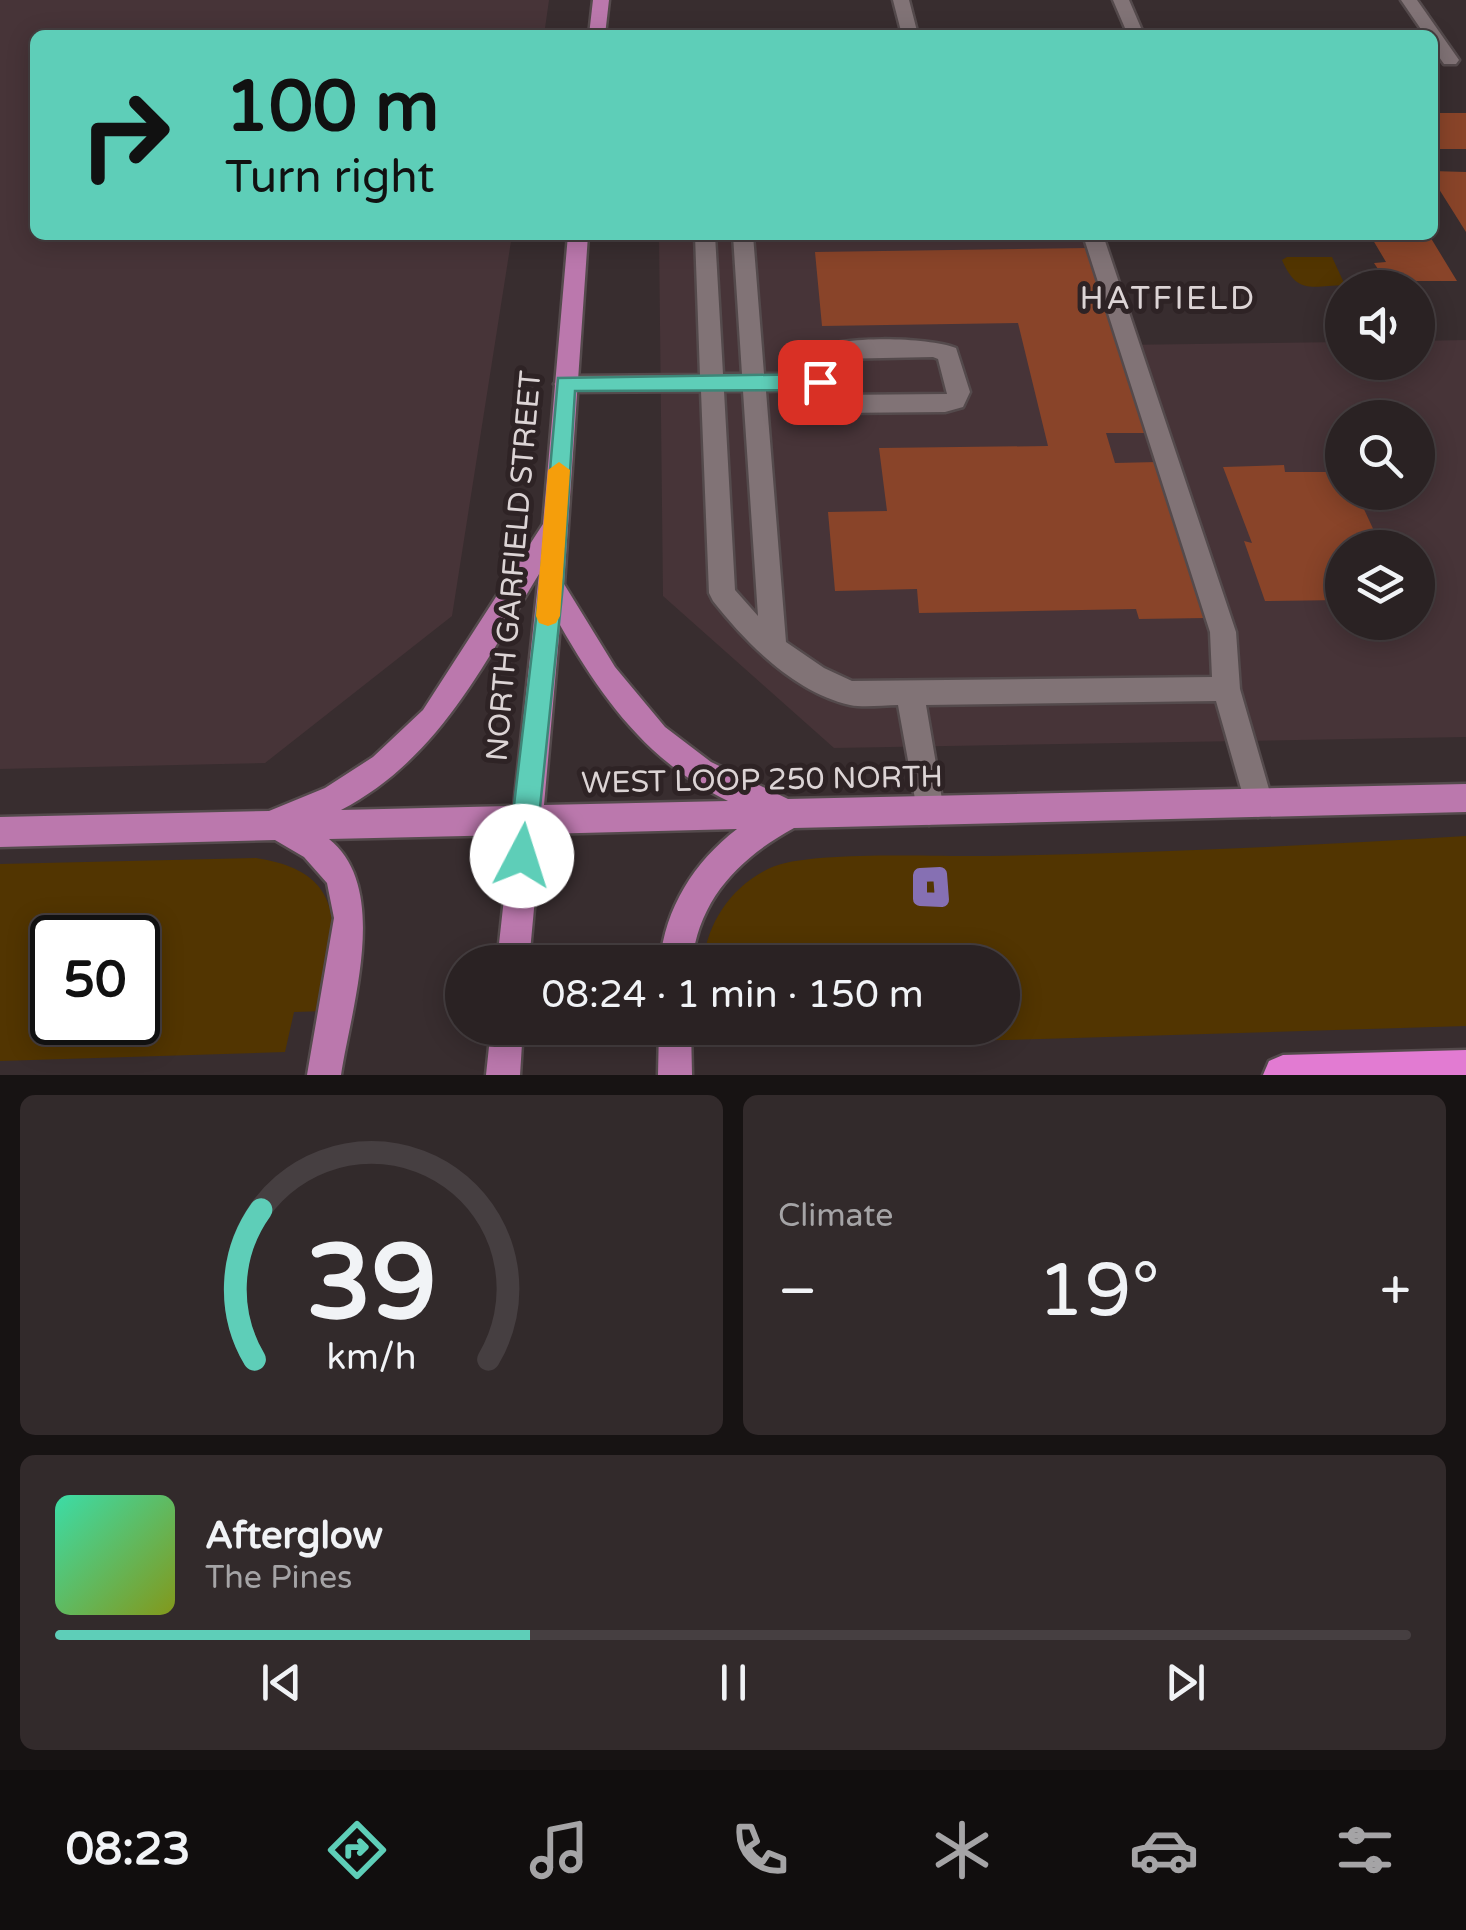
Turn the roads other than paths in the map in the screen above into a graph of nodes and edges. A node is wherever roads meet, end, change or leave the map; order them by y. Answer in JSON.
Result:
{"nodes":[{"id":1,"x":600,"y":0,"type":"edge"},
{"id":2,"x":901,"y":0,"type":"edge"},
{"id":3,"x":1121,"y":0,"type":"edge"},
{"id":4,"x":1408,"y":0,"type":"edge"},
{"id":5,"x":597,"y":30,"type":"edge"},
{"id":6,"x":909,"y":30,"type":"edge"},
{"id":7,"x":1134,"y":30,"type":"edge"},
{"id":8,"x":1429,"y":30,"type":"edge"},
{"id":9,"x":578,"y":240,"type":"edge"},
{"id":10,"x":705,"y":240,"type":"edge"},
{"id":11,"x":743,"y":240,"type":"edge"},
{"id":12,"x":1095,"y":240,"type":"edge"},
{"id":13,"x":820,"y":382,"type":"junction"},
{"id":14,"x":754,"y":383,"type":"junction"},
{"id":15,"x":565,"y":384,"type":"junction"},
{"id":16,"x":712,"y":384,"type":"junction"},
{"id":17,"x":555,"y":526,"type":"junction"},
{"id":18,"x":551,"y":585,"type":"junction"},
{"id":19,"x":773,"y":645,"type":"junction"},
{"id":20,"x":1226,"y":689,"type":"junction"},
{"id":21,"x":910,"y":694,"type":"junction"},
{"id":22,"x":1466,"y":798,"type":"edge"},
{"id":23,"x":1258,"y":803,"type":"junction"},
{"id":24,"x":929,"y":812,"type":"junction"},
{"id":25,"x":789,"y":815,"type":"junction"},
{"id":26,"x":525,"y":820,"type":"junction"},
{"id":27,"x":266,"y":827,"type":"junction"},
{"id":28,"x":0,"y":832,"type":"edge"},
{"id":29,"x":514,"y":945,"type":"edge"},
{"id":30,"x":676,"y":945,"type":"edge"},
{"id":31,"x":506,"y":1045,"type":"edge"},
{"id":32,"x":676,"y":1045,"type":"edge"},
{"id":33,"x":1466,"y":1070,"type":"edge"},
{"id":34,"x":324,"y":1075,"type":"edge"},
{"id":35,"x":503,"y":1075,"type":"edge"},
{"id":36,"x":675,"y":1075,"type":"edge"},
{"id":37,"x":1283,"y":1075,"type":"edge"}],
"edges":[{"from":1,"to":5,"type":"main road"},
{"from":2,"to":6,"type":"lane"},
{"from":3,"to":7,"type":"lane"},
{"from":4,"to":8,"type":"lane"},
{"from":9,"to":15,"type":"main road","name":"NORTH GARFIELD STREET"},
{"from":10,"to":16,"type":"lane"},
{"from":11,"to":14,"type":"lane"},
{"from":12,"to":20,"type":"lane"},
{"from":13,"to":13,"type":"lane"},
{"from":13,"to":14,"type":"lane"},
{"from":14,"to":16,"type":"lane"},
{"from":14,"to":19,"type":"lane"},
{"from":15,"to":16,"type":"lane"},
{"from":15,"to":17,"type":"main road","name":"NORTH GARFIELD STREET"},
{"from":16,"to":19,"type":"lane"},
{"from":17,"to":18,"type":"main road","name":"NORTH GARFIELD STREET"},
{"from":17,"to":27,"type":"main road"},
{"from":18,"to":25,"type":"main road"},
{"from":18,"to":26,"type":"main road","name":"NORTH GARFIELD STREET"},
{"from":19,"to":21,"type":"lane"},
{"from":20,"to":21,"type":"lane"},
{"from":20,"to":23,"type":"lane"},
{"from":21,"to":24,"type":"lane"},
{"from":22,"to":23,"type":"main road","name":"WEST LOOP 250 NORTH"},
{"from":23,"to":24,"type":"main road","name":"WEST LOOP 250 NORTH"},
{"from":24,"to":25,"type":"main road","name":"WEST LOOP 250 NORTH"},
{"from":25,"to":26,"type":"main road","name":"WEST LOOP 250 NORTH"},
{"from":25,"to":30,"type":"main road"},
{"from":26,"to":27,"type":"main road","name":"WEST LOOP 250 NORTH"},
{"from":26,"to":29,"type":"main road","name":"NORTH GARFIELD STREET"},
{"from":27,"to":28,"type":"main road","name":"WEST LOOP 250 NORTH"},
{"from":27,"to":34,"type":"main road"},
{"from":31,"to":35,"type":"main road"},
{"from":32,"to":36,"type":"main road"},
{"from":33,"to":37,"type":"highway"}]}
